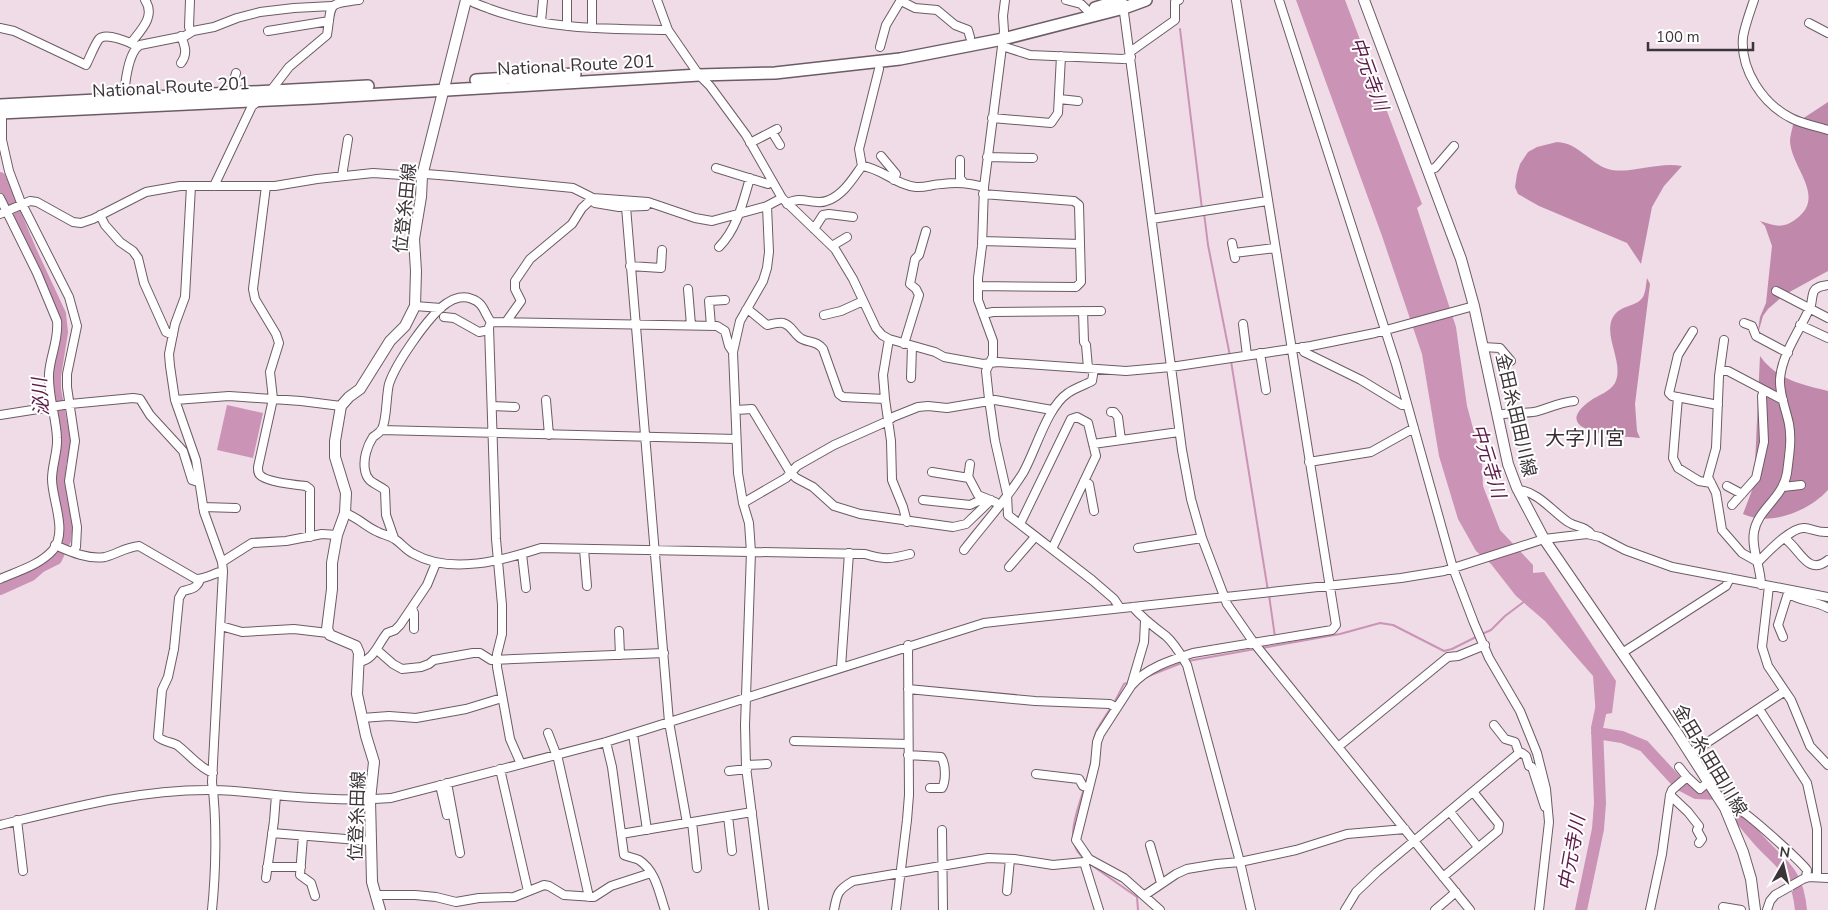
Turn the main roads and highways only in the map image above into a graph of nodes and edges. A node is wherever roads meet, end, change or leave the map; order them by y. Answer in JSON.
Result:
{"nodes":[{"id":1,"x":468,"y":0,"type":"edge"},
{"id":2,"x":1146,"y":0,"type":"edge"},
{"id":3,"x":1364,"y":0,"type":"edge"},
{"id":4,"x":1122,"y":3,"type":"edge"},
{"id":5,"x":1003,"y":39,"type":"junction"},
{"id":6,"x":697,"y":72,"type":"junction"},
{"id":7,"x":446,"y":86,"type":"junction"},
{"id":8,"x":1,"y":107,"type":"edge"},
{"id":9,"x":380,"y":910,"type":"edge"},
{"id":10,"x":1755,"y":910,"type":"edge"}],
"edges":[{"from":1,"to":7,"type":"main road","name":"位登糸田線"},
{"from":2,"to":4,"type":"highway","name":"National Route 201"},
{"from":3,"to":10,"type":"main road","name":"金田糸田田川線"},
{"from":4,"to":5,"type":"highway","name":"National Route 201"},
{"from":4,"to":5,"type":"highway","name":"National Route 201"},
{"from":5,"to":6,"type":"highway","name":"National Route 201"},
{"from":5,"to":6,"type":"highway","name":"National Route 201"},
{"from":6,"to":7,"type":"highway","name":"National Route 201"},
{"from":7,"to":8,"type":"highway","name":"National Route 201"},
{"from":7,"to":8,"type":"highway","name":"National Route 201"},
{"from":7,"to":9,"type":"main road","name":"位登糸田線"}]}
